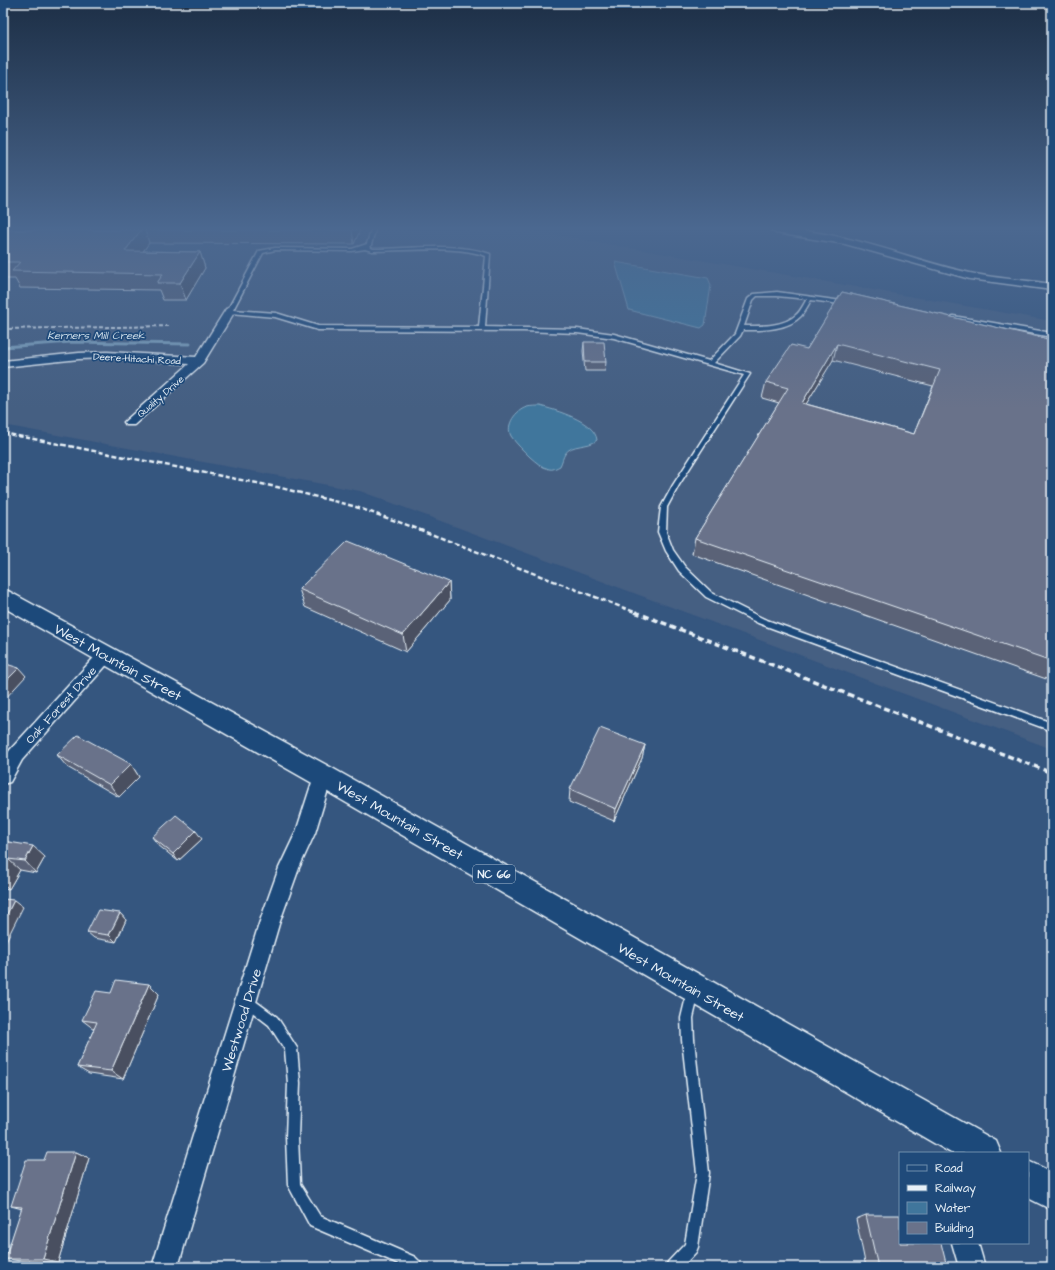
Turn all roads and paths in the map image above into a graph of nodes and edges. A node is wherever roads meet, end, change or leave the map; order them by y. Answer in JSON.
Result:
{"nodes":[{"id":1,"x":241,"y":289,"type":"edge"},
{"id":2,"x":485,"y":289,"type":"edge"},
{"id":3,"x":810,"y":298,"type":"junction"},
{"id":4,"x":852,"y":303,"type":"edge"},
{"id":5,"x":230,"y":311,"type":"junction"},
{"id":6,"x":949,"y":317,"type":"edge"},
{"id":7,"x":741,"y":328,"type":"junction"},
{"id":8,"x":482,"y":329,"type":"junction"},
{"id":9,"x":1052,"y":335,"type":"edge"},
{"id":10,"x":199,"y":361,"type":"junction"},
{"id":11,"x":710,"y":363,"type":"junction"},
{"id":12,"x":3,"y":364,"type":"edge"},
{"id":13,"x":130,"y":422,"type":"dead end"},
{"id":14,"x":3,"y":597,"type":"edge"},
{"id":15,"x":106,"y":655,"type":"junction"},
{"id":16,"x":1052,"y":727,"type":"edge"},
{"id":17,"x":3,"y":776,"type":"edge"},
{"id":18,"x":323,"y":776,"type":"junction"},
{"id":19,"x":694,"y":989,"type":"junction"},
{"id":20,"x":247,"y":1001,"type":"junction"},
{"id":21,"x":982,"y":1152,"type":"edge"},
{"id":22,"x":1029,"y":1179,"type":"edge"},
{"id":23,"x":1052,"y":1192,"type":"edge"},
{"id":24,"x":965,"y":1244,"type":"edge"},
{"id":25,"x":165,"y":1267,"type":"edge"},
{"id":26,"x":415,"y":1267,"type":"edge"},
{"id":27,"x":673,"y":1267,"type":"edge"},
{"id":28,"x":972,"y":1267,"type":"edge"}],
"edges":[{"from":1,"to":5,"type":"lane"},
{"from":2,"to":8,"type":"lane"},
{"from":3,"to":4,"type":"lane"},
{"from":3,"to":7,"type":"lane"},
{"from":3,"to":7,"type":"lane"},
{"from":5,"to":8,"type":"lane"},
{"from":5,"to":10,"type":"street","name":"Quality Drive"},
{"from":6,"to":9,"type":"lane"},
{"from":7,"to":11,"type":"lane"},
{"from":8,"to":11,"type":"lane"},
{"from":10,"to":12,"type":"street","name":"Deere-Hitachi Road"},
{"from":10,"to":13,"type":"street","name":"Quality Drive"},
{"from":11,"to":16,"type":"lane"},
{"from":14,"to":15,"type":"main road","name":"West Mountain Street","number":"NC 66"},
{"from":15,"to":17,"type":"street","name":"Oak Forest Drive"},
{"from":15,"to":18,"type":"main road","name":"West Mountain Street","number":"NC 66"},
{"from":18,"to":19,"type":"main road","name":"West Mountain Street","number":"NC 66"},
{"from":18,"to":20,"type":"street","name":"Westwood Drive"},
{"from":19,"to":21,"type":"main road","name":"West Mountain Street","number":"NC 66"},
{"from":19,"to":27,"type":"lane"},
{"from":20,"to":25,"type":"street","name":"Westwood Drive"},
{"from":20,"to":26,"type":"lane"},
{"from":22,"to":23,"type":"main road"},
{"from":24,"to":28,"type":"street"}]}
